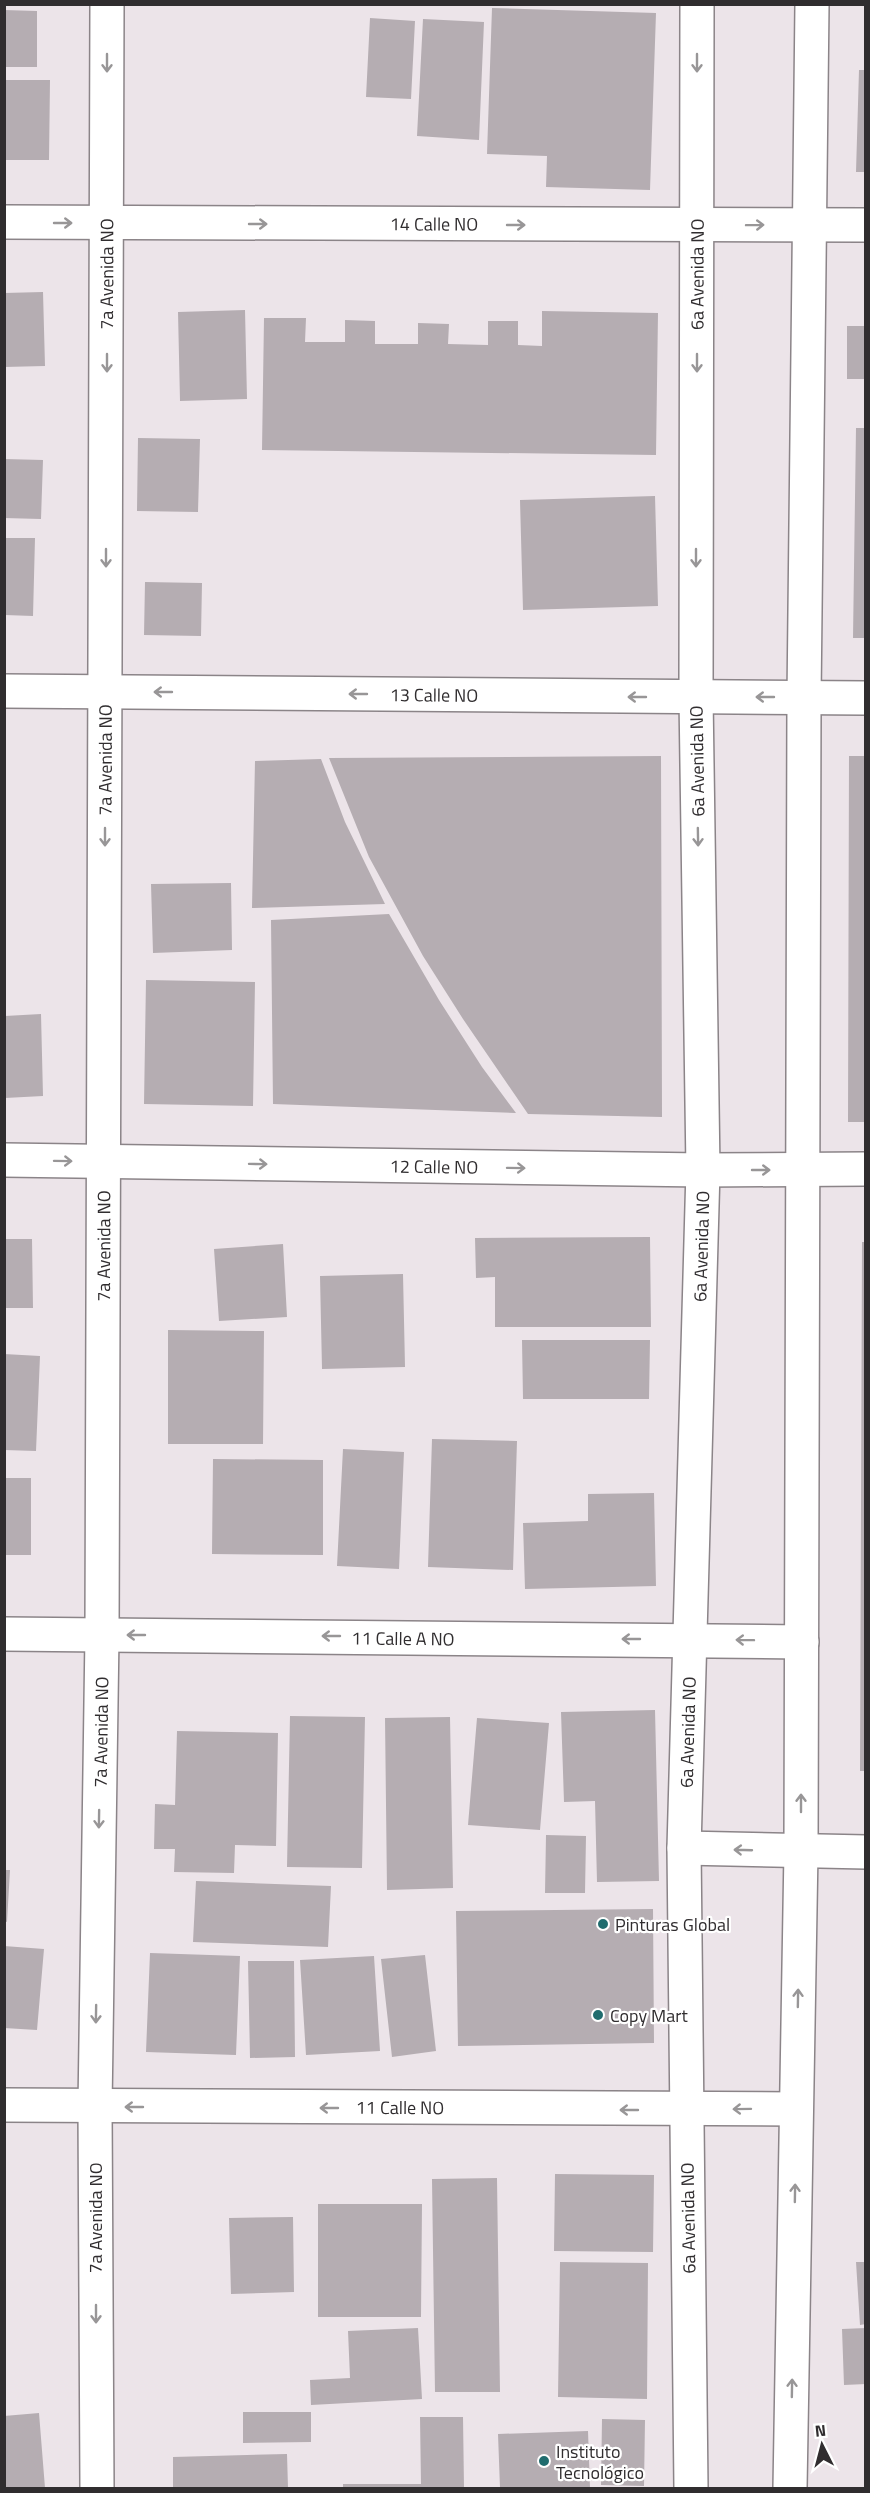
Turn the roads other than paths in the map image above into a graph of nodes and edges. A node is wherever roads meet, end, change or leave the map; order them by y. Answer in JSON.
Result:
{"nodes":[{"id":1,"x":107,"y":4,"type":"edge"},
{"id":2,"x":697,"y":4,"type":"edge"},
{"id":3,"x":812,"y":4,"type":"edge"},
{"id":4,"x":4,"y":222,"type":"edge"},
{"id":5,"x":107,"y":223,"type":"junction"},
{"id":6,"x":811,"y":224,"type":"junction"},
{"id":7,"x":866,"y":225,"type":"edge"},
{"id":8,"x":697,"y":226,"type":"junction"},
{"id":9,"x":4,"y":691,"type":"edge"},
{"id":10,"x":105,"y":692,"type":"junction"},
{"id":11,"x":696,"y":697,"type":"junction"},
{"id":12,"x":804,"y":698,"type":"junction"},
{"id":13,"x":866,"y":698,"type":"edge"},
{"id":14,"x":4,"y":1160,"type":"edge"},
{"id":15,"x":104,"y":1162,"type":"junction"},
{"id":16,"x":866,"y":1169,"type":"edge"},
{"id":17,"x":703,"y":1170,"type":"junction"},
{"id":18,"x":803,"y":1170,"type":"junction"},
{"id":19,"x":4,"y":1634,"type":"edge"},
{"id":20,"x":102,"y":1635,"type":"junction"},
{"id":21,"x":689,"y":1639,"type":"junction"},
{"id":22,"x":802,"y":1642,"type":"junction"},
{"id":23,"x":684,"y":1848,"type":"junction"},
{"id":24,"x":801,"y":1851,"type":"junction"},
{"id":25,"x":866,"y":1852,"type":"edge"},
{"id":26,"x":4,"y":2105,"type":"edge"},
{"id":27,"x":95,"y":2107,"type":"junction"},
{"id":28,"x":796,"y":2109,"type":"junction"},
{"id":29,"x":687,"y":2110,"type":"junction"},
{"id":30,"x":97,"y":2488,"type":"edge"},
{"id":31,"x":691,"y":2488,"type":"edge"},
{"id":32,"x":790,"y":2488,"type":"edge"}],
"edges":[{"from":1,"to":5,"type":"street","name":"7a Avenida NO","one_way":true},
{"from":2,"to":8,"type":"street","name":"6a Avenida NO","one_way":true},
{"from":3,"to":6,"type":"street"},
{"from":4,"to":5,"type":"street","name":"14 Calle NO","one_way":true},
{"from":5,"to":8,"type":"street","name":"14 Calle NO","one_way":true},
{"from":5,"to":10,"type":"street","name":"7a Avenida NO","one_way":true},
{"from":6,"to":7,"type":"street","name":"14 Calle NO"},
{"from":8,"to":6,"type":"street","name":"14 Calle NO","one_way":true},
{"from":6,"to":12,"type":"street"},
{"from":8,"to":11,"type":"street","name":"6a Avenida NO","one_way":true},
{"from":9,"to":10,"type":"street","name":"13 Calle NO"},
{"from":11,"to":10,"type":"street","name":"13 Calle NO","one_way":true},
{"from":10,"to":15,"type":"street","name":"7a Avenida NO","one_way":true},
{"from":12,"to":11,"type":"street","name":"13 Calle NO","one_way":true},
{"from":11,"to":17,"type":"street","name":"6a Avenida NO","one_way":true},
{"from":12,"to":13,"type":"street","name":"13 Calle NO"},
{"from":12,"to":18,"type":"street"},
{"from":14,"to":15,"type":"street","name":"12 Calle NO","one_way":true},
{"from":15,"to":17,"type":"street","name":"12 Calle NO","one_way":true},
{"from":15,"to":20,"type":"street","name":"7a Avenida NO"},
{"from":16,"to":18,"type":"street","name":"12 Calle NO"},
{"from":17,"to":18,"type":"street","name":"12 Calle NO","one_way":true},
{"from":17,"to":21,"type":"street","name":"6a Avenida NO"},
{"from":18,"to":22,"type":"street"},
{"from":19,"to":20,"type":"street","name":"11 Calle A NO"},
{"from":21,"to":20,"type":"street","name":"11 Calle A NO","one_way":true},
{"from":20,"to":27,"type":"street","name":"7a Avenida NO","one_way":true},
{"from":22,"to":21,"type":"street","name":"11 Calle A NO","one_way":true},
{"from":21,"to":23,"type":"street","name":"6a Avenida NO"},
{"from":24,"to":22,"type":"street","one_way":true},
{"from":24,"to":23,"type":"street","one_way":true},
{"from":23,"to":29,"type":"street","name":"6a Avenida NO"},
{"from":24,"to":25,"type":"street"},
{"from":28,"to":24,"type":"street","one_way":true},
{"from":26,"to":27,"type":"street","name":"11 Calle NO"},
{"from":29,"to":27,"type":"street","name":"11 Calle NO","one_way":true},
{"from":27,"to":30,"type":"street","name":"7a Avenida NO","one_way":true},
{"from":28,"to":29,"type":"street","name":"11 Calle NO","one_way":true},
{"from":32,"to":28,"type":"street","one_way":true},
{"from":29,"to":31,"type":"street","name":"6a Avenida NO"}]}
